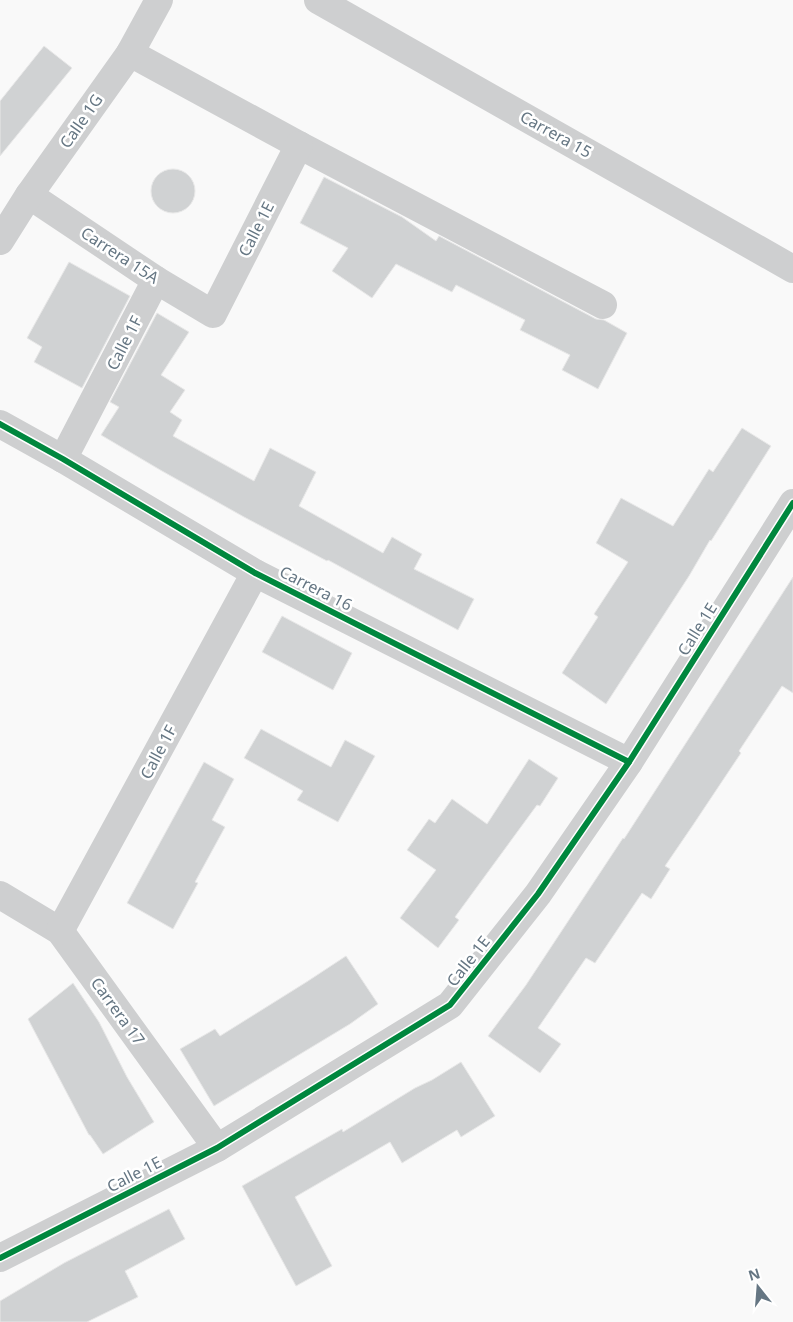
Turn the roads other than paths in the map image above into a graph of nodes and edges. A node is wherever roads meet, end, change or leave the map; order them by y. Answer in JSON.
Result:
{"nodes":[{"id":1,"x":159,"y":0,"type":"edge"},
{"id":2,"x":318,"y":0,"type":"edge"},
{"id":3,"x":130,"y":53,"type":"junction"},
{"id":4,"x":299,"y":145,"type":"junction"},
{"id":5,"x":29,"y":195,"type":"junction"},
{"id":6,"x":0,"y":241,"type":"edge"},
{"id":7,"x":793,"y":269,"type":"edge"},
{"id":8,"x":156,"y":280,"type":"junction"},
{"id":9,"x":603,"y":305,"type":"dead end"},
{"id":10,"x":213,"y":314,"type":"joint"},
{"id":11,"x":0,"y":424,"type":"edge"},
{"id":12,"x":63,"y":459,"type":"junction"},
{"id":13,"x":793,"y":503,"type":"edge"},
{"id":14,"x":255,"y":573,"type":"junction"},
{"id":15,"x":629,"y":762,"type":"junction"},
{"id":16,"x":0,"y":895,"type":"edge"},
{"id":17,"x":60,"y":931,"type":"junction"},
{"id":18,"x":217,"y":1148,"type":"junction"},
{"id":19,"x":0,"y":1258,"type":"edge"}],
"edges":[{"from":1,"to":3,"type":"street","name":"Calle 1G"},
{"from":2,"to":7,"type":"street","name":"Carrera 15"},
{"from":3,"to":4,"type":"street"},
{"from":3,"to":5,"type":"street","name":"Calle 1G"},
{"from":4,"to":9,"type":"street"},
{"from":4,"to":10,"type":"street","name":"Calle 1E"},
{"from":5,"to":6,"type":"street","name":"Calle 1G"},
{"from":5,"to":8,"type":"street","name":"Carrera 15A"},
{"from":8,"to":10,"type":"street","name":"Carrera 15A"},
{"from":8,"to":12,"type":"street","name":"Calle 1F"},
{"from":11,"to":12,"type":"street","name":"Carrera 16"},
{"from":12,"to":14,"type":"street","name":"Carrera 16"},
{"from":13,"to":15,"type":"street","name":"Calle 1E"},
{"from":14,"to":15,"type":"street","name":"Carrera 16"},
{"from":14,"to":17,"type":"street","name":"Calle 1F"},
{"from":15,"to":18,"type":"street","name":"Calle 1E"},
{"from":16,"to":17,"type":"street","name":"Carrera 17"},
{"from":17,"to":18,"type":"street","name":"Carrera 17"},
{"from":18,"to":19,"type":"street","name":"Calle 1E"}]}
